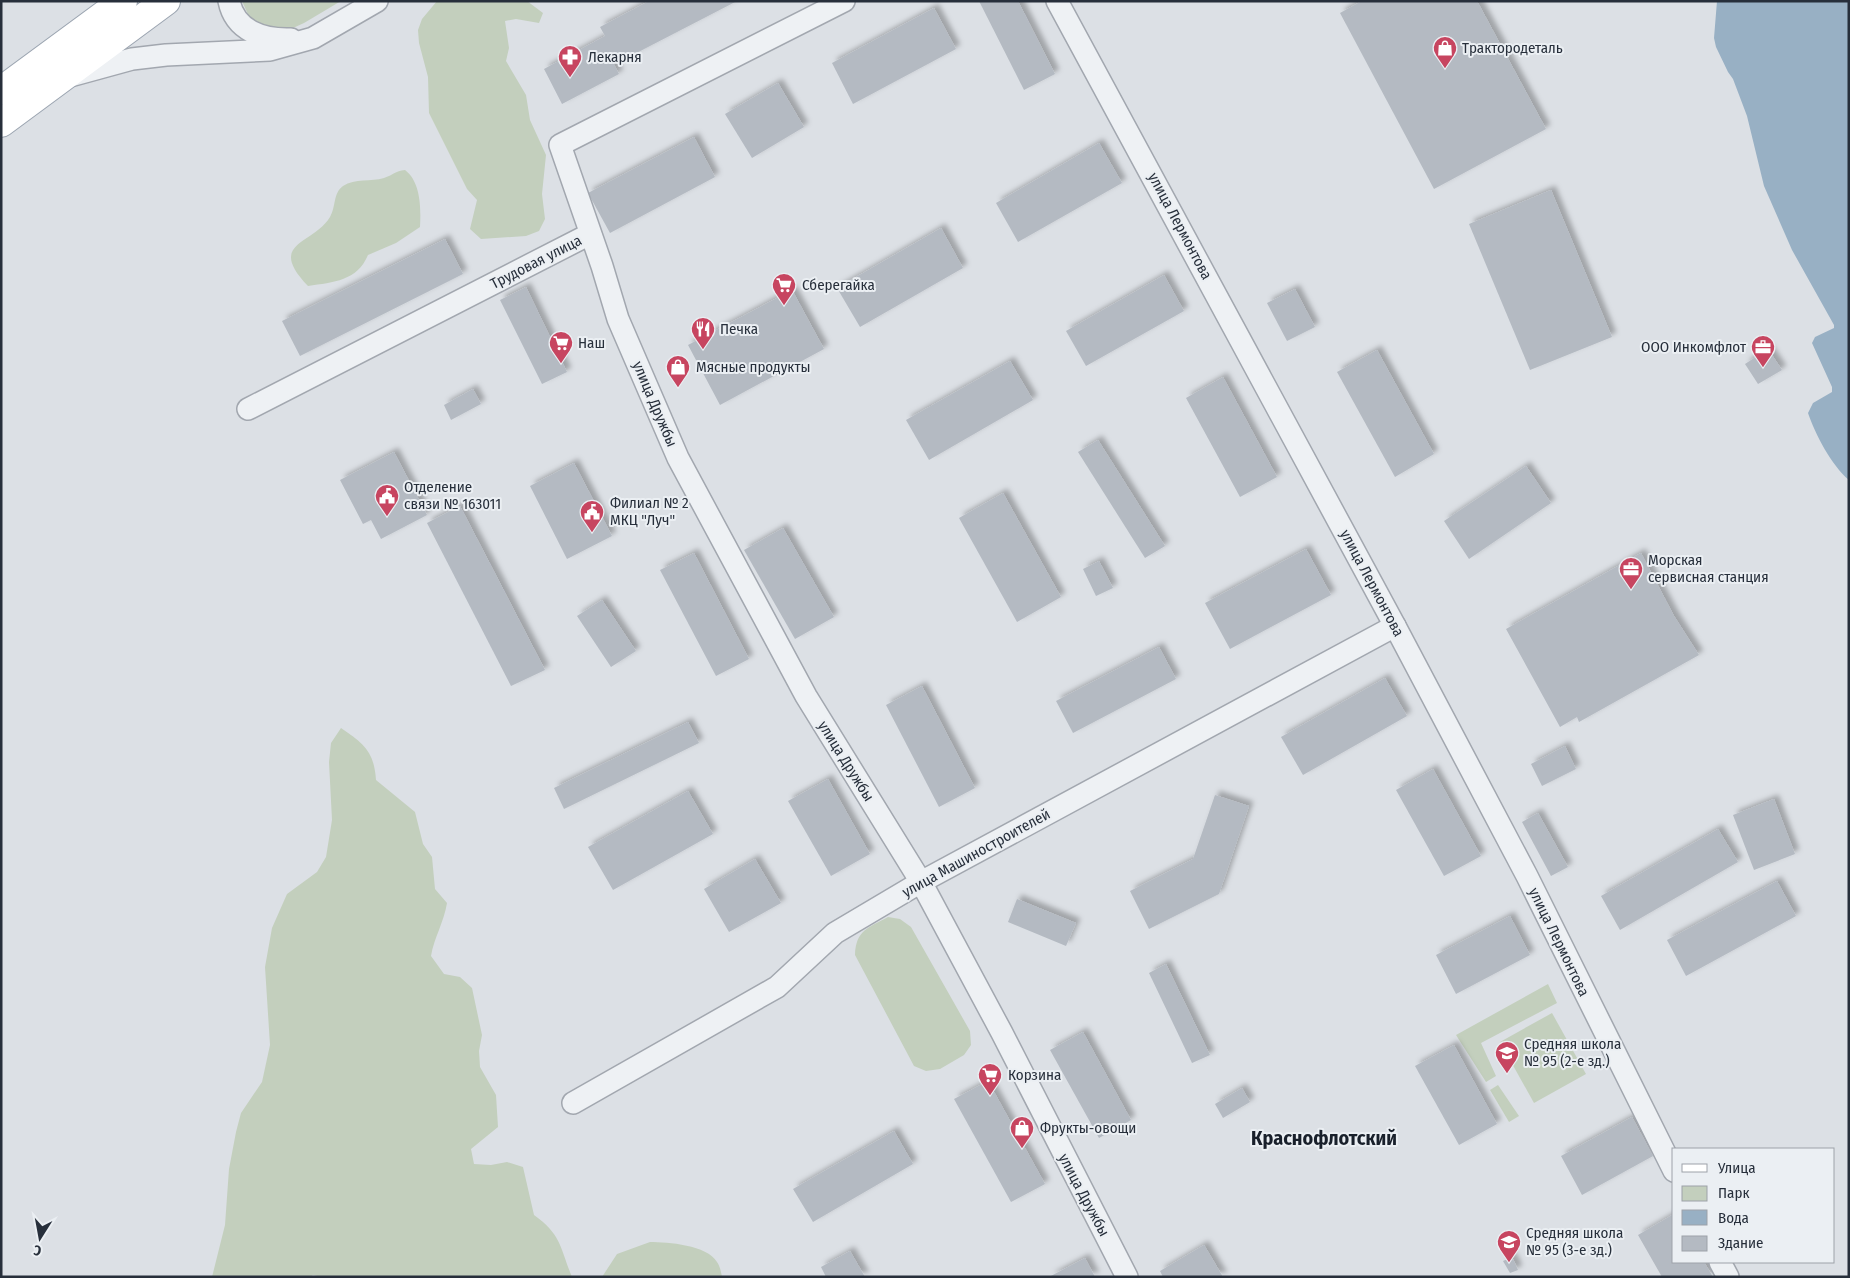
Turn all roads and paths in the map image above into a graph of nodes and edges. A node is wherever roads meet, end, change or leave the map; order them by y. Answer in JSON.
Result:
{"nodes":[{"id":1,"x":123,"y":1,"type":"edge"},
{"id":2,"x":166,"y":1,"type":"edge"},
{"id":3,"x":230,"y":1,"type":"edge"},
{"id":4,"x":377,"y":1,"type":"edge"},
{"id":5,"x":844,"y":1,"type":"edge"},
{"id":6,"x":1057,"y":1,"type":"edge"},
{"id":7,"x":313,"y":38,"type":"junction"},
{"id":8,"x":60,"y":79,"type":"junction"},
{"id":9,"x":1,"y":91,"type":"edge"},
{"id":10,"x":1,"y":123,"type":"edge"},
{"id":11,"x":590,"y":234,"type":"junction"},
{"id":12,"x":248,"y":409,"type":"dead end"},
{"id":13,"x":1395,"y":626,"type":"junction"},
{"id":14,"x":921,"y":882,"type":"junction"},
{"id":15,"x":573,"y":1103,"type":"dead end"},
{"id":16,"x":1672,"y":1168,"type":"edge"},
{"id":17,"x":1721,"y":1263,"type":"edge"},
{"id":18,"x":1127,"y":1277,"type":"edge"},
{"id":19,"x":1728,"y":1277,"type":"edge"}],
"edges":[{"from":1,"to":9,"type":"main road"},
{"from":2,"to":8,"type":"main road"},
{"from":3,"to":7,"type":"street"},
{"from":4,"to":7,"type":"street"},
{"from":5,"to":11,"type":"street","name":"Трудовая улица"},
{"from":6,"to":13,"type":"street","name":"улица Лермонтова"},
{"from":7,"to":8,"type":"street"},
{"from":8,"to":10,"type":"main road"},
{"from":11,"to":12,"type":"street","name":"Трудовая улица"},
{"from":11,"to":14,"type":"street","name":"улица Дружбы"},
{"from":13,"to":14,"type":"street","name":"улица Машиностроителей"},
{"from":13,"to":16,"type":"street","name":"улица Лермонтова"},
{"from":14,"to":15,"type":"street","name":"улица Машиностроителей"},
{"from":14,"to":18,"type":"street","name":"улица Дружбы"},
{"from":17,"to":19,"type":"street"}]}
